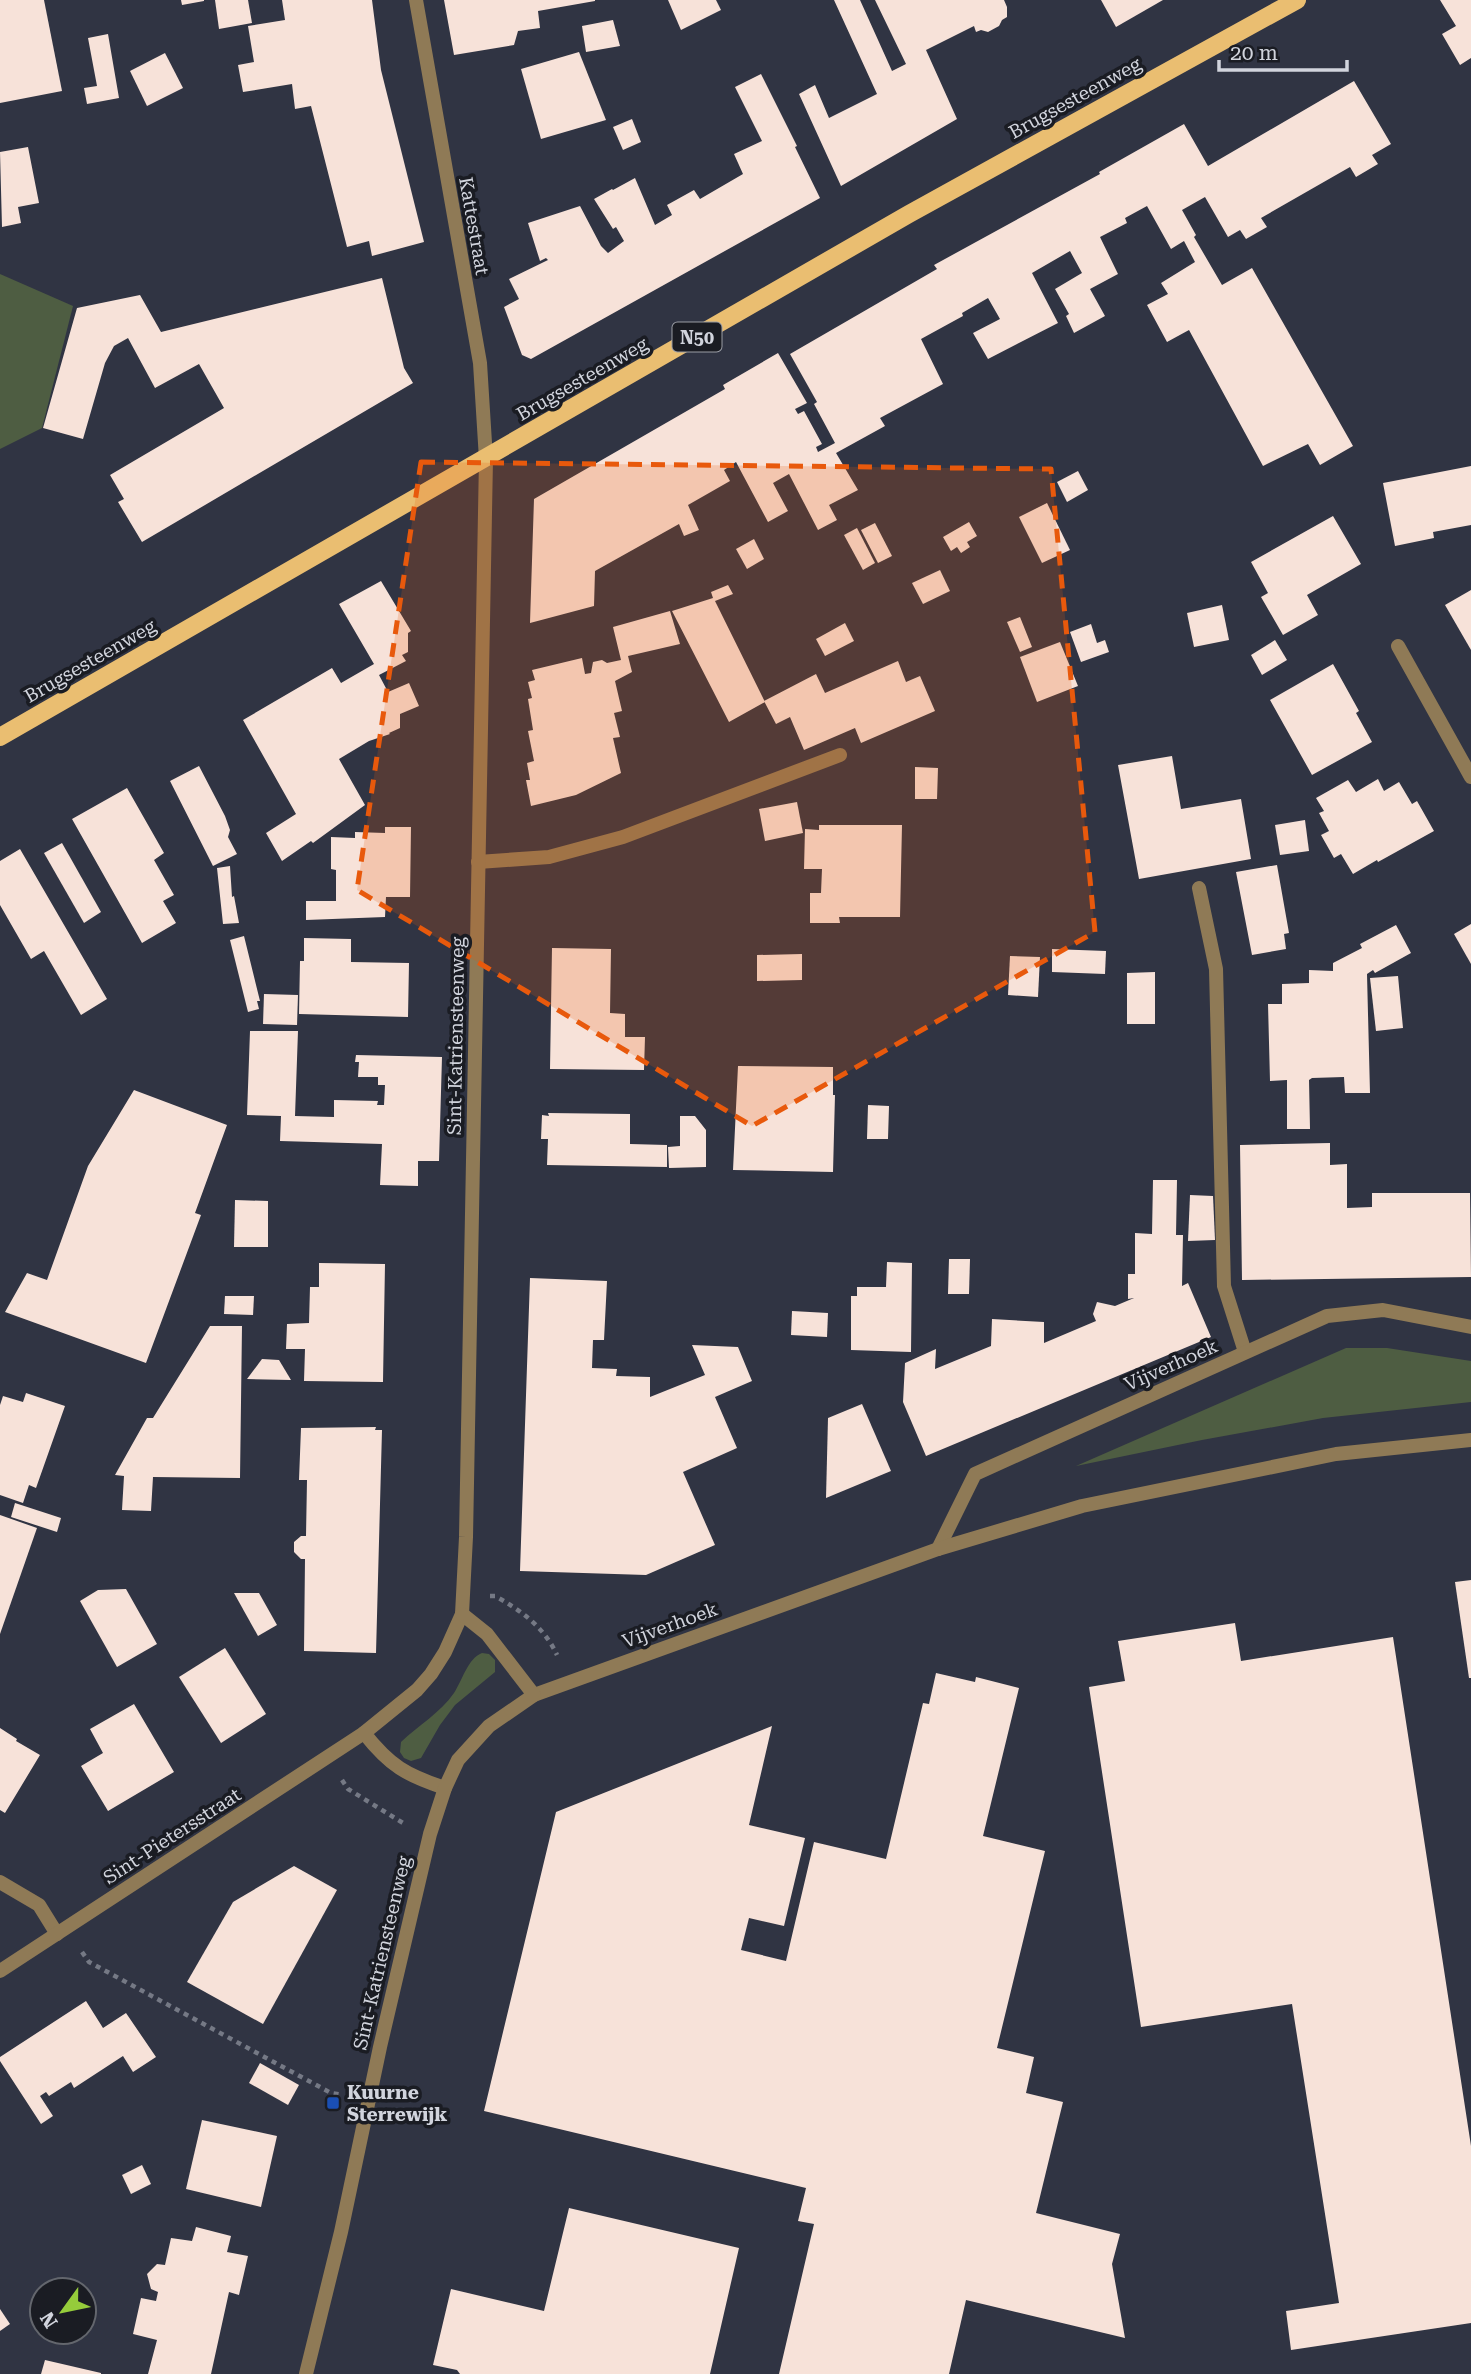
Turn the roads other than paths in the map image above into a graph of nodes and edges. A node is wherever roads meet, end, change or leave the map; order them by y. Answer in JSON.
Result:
{"nodes":[{"id":1,"x":416,"y":0,"type":"edge"},
{"id":2,"x":1297,"y":0,"type":"edge"},
{"id":3,"x":486,"y":459,"type":"junction"},
{"id":4,"x":1398,"y":646,"type":"dead end"},
{"id":5,"x":0,"y":737,"type":"edge"},
{"id":6,"x":840,"y":755,"type":"dead end"},
{"id":7,"x":1471,"y":776,"type":"edge"},
{"id":8,"x":478,"y":862,"type":"junction"},
{"id":9,"x":1199,"y":888,"type":"dead end"},
{"id":10,"x":1471,"y":1326,"type":"edge"},
{"id":11,"x":1245,"y":1352,"type":"junction"},
{"id":12,"x":1471,"y":1440,"type":"edge"},
{"id":13,"x":938,"y":1549,"type":"junction"},
{"id":14,"x":462,"y":1614,"type":"junction"},
{"id":15,"x":534,"y":1695,"type":"junction"},
{"id":16,"x":365,"y":1733,"type":"junction"},
{"id":17,"x":445,"y":1788,"type":"junction"},
{"id":18,"x":0,"y":1882,"type":"edge"},
{"id":19,"x":61,"y":1932,"type":"junction"},
{"id":20,"x":0,"y":1970,"type":"edge"},
{"id":21,"x":306,"y":2374,"type":"edge"}],
"edges":[{"from":1,"to":3,"type":"street","name":"Kattestraat"},
{"from":2,"to":3,"type":"main road","name":"Brugsesteenweg","number":"N50"},
{"from":3,"to":5,"type":"main road","name":"Brugsesteenweg","number":"N50"},
{"from":3,"to":8,"type":"street","name":"Sint-Katriensteenweg"},
{"from":4,"to":7,"type":"street"},
{"from":6,"to":8,"type":"street"},
{"from":8,"to":14,"type":"street","name":"Sint-Katriensteenweg"},
{"from":9,"to":11,"type":"street"},
{"from":10,"to":11,"type":"street","name":"Vijverhoek"},
{"from":11,"to":13,"type":"street","name":"Vijverhoek"},
{"from":12,"to":13,"type":"street","name":"Vijverhoek"},
{"from":13,"to":15,"type":"street","name":"Vijverhoek"},
{"from":14,"to":15,"type":"street"},
{"from":14,"to":16,"type":"street","name":"Sint-Katriensteenweg"},
{"from":15,"to":17,"type":"street","name":"Sint-Katriensteenweg"},
{"from":16,"to":17,"type":"street"},
{"from":16,"to":19,"type":"street","name":"Sint-Pietersstraat"},
{"from":17,"to":21,"type":"street","name":"Sint-Katriensteenweg"},
{"from":18,"to":19,"type":"street"},
{"from":19,"to":20,"type":"street","name":"Sint-Pietersstraat"}]}
